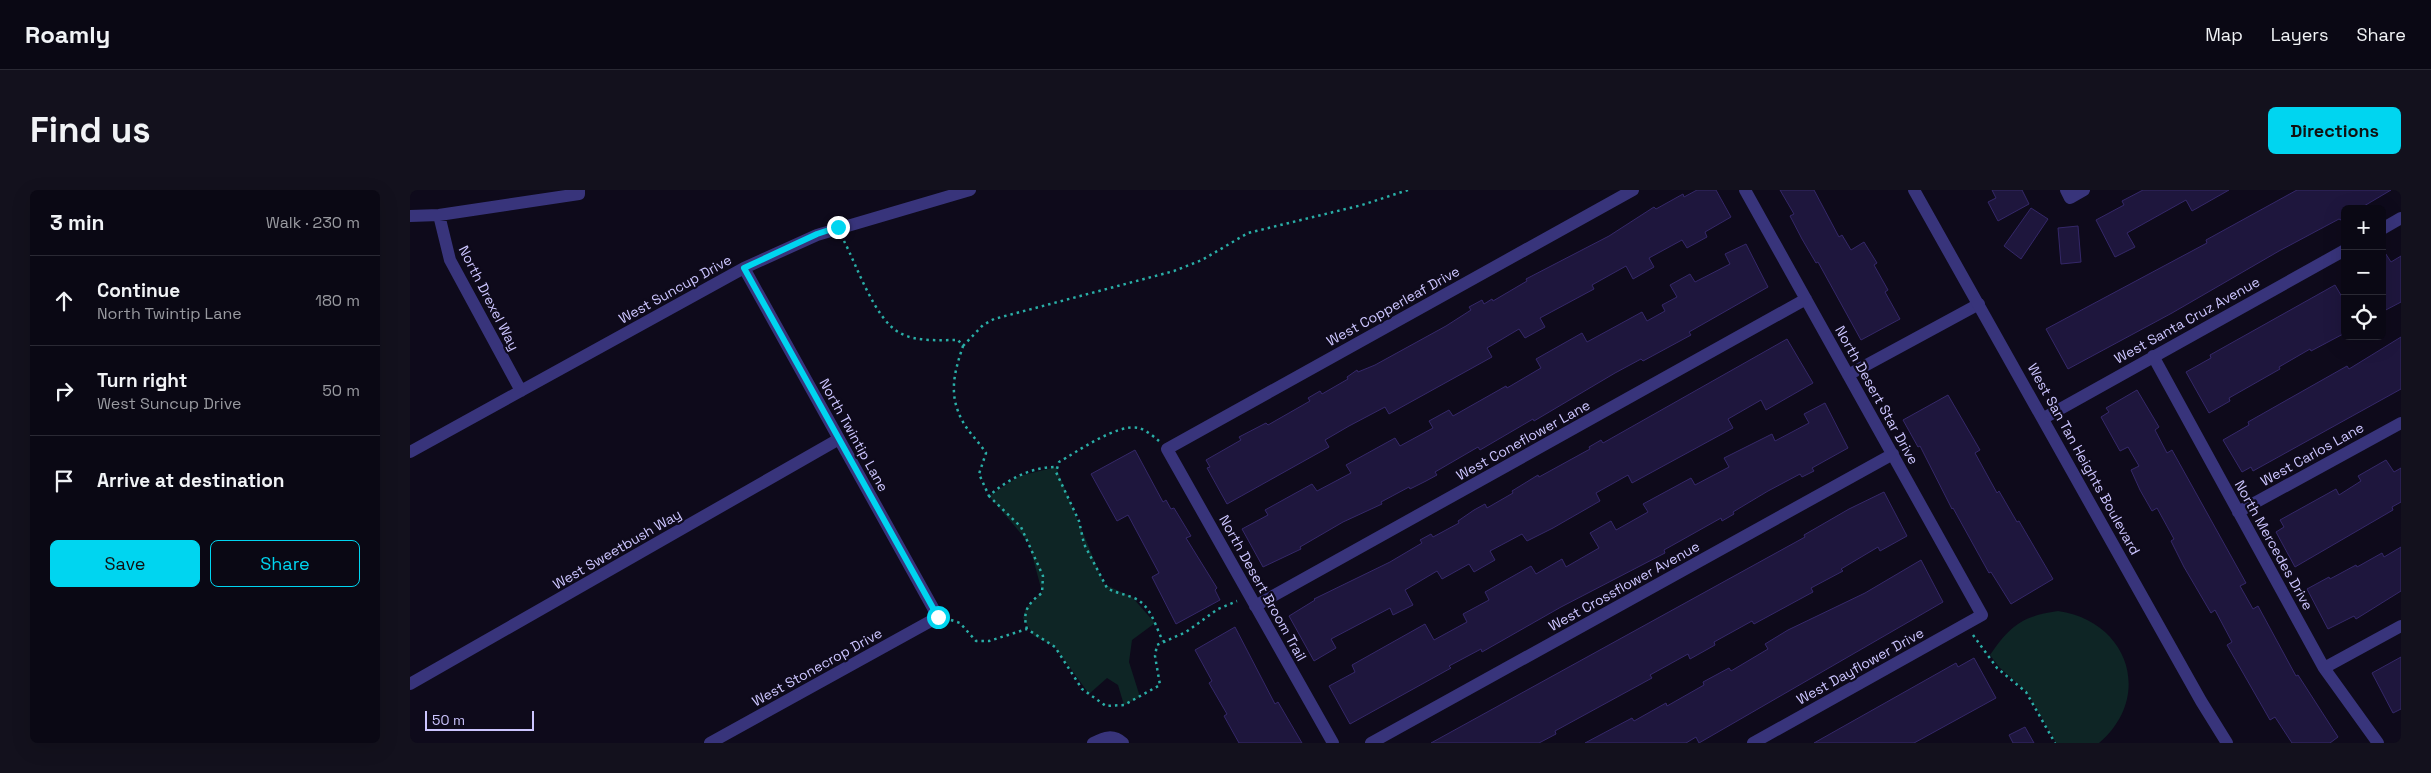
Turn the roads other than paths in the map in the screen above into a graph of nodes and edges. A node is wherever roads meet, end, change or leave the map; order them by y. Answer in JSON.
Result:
{"nodes":[{"id":1,"x":970,"y":190,"type":"edge"},
{"id":2,"x":1633,"y":190,"type":"edge"},
{"id":3,"x":1745,"y":190,"type":"edge"},
{"id":4,"x":1914,"y":190,"type":"edge"},
{"id":5,"x":2084,"y":190,"type":"edge"},
{"id":6,"x":579,"y":192,"type":"edge"},
{"id":7,"x":2068,"y":194,"type":"edge"},
{"id":8,"x":439,"y":215,"type":"junction"},
{"id":9,"x":410,"y":216,"type":"edge"},
{"id":10,"x":2401,"y":218,"type":"edge"},
{"id":11,"x":2386,"y":227,"type":"edge"},
{"id":12,"x":2341,"y":252,"type":"edge"},
{"id":13,"x":744,"y":268,"type":"junction"},
{"id":14,"x":1806,"y":299,"type":"junction"},
{"id":15,"x":1979,"y":304,"type":"junction"},
{"id":16,"x":2153,"y":356,"type":"junction"},
{"id":17,"x":1848,"y":375,"type":"junction"},
{"id":18,"x":521,"y":391,"type":"junction"},
{"id":19,"x":2044,"y":418,"type":"junction"},
{"id":20,"x":2401,"y":423,"type":"edge"},
{"id":21,"x":839,"y":439,"type":"junction"},
{"id":22,"x":1167,"y":448,"type":"joint"},
{"id":23,"x":410,"y":452,"type":"edge"},
{"id":24,"x":1893,"y":454,"type":"junction"},
{"id":25,"x":2238,"y":512,"type":"junction"},
{"id":26,"x":1253,"y":601,"type":"junction"},
{"id":27,"x":1982,"y":615,"type":"joint"},
{"id":28,"x":938,"y":617,"type":"joint"},
{"id":29,"x":2401,"y":626,"type":"edge"},
{"id":30,"x":2324,"y":668,"type":"junction"},
{"id":31,"x":410,"y":684,"type":"edge"},
{"id":32,"x":710,"y":743,"type":"edge"},
{"id":33,"x":1093,"y":743,"type":"edge"},
{"id":34,"x":1123,"y":743,"type":"edge"},
{"id":35,"x":1333,"y":743,"type":"edge"},
{"id":36,"x":1371,"y":743,"type":"edge"},
{"id":37,"x":1752,"y":743,"type":"edge"},
{"id":38,"x":2227,"y":743,"type":"edge"},
{"id":39,"x":2378,"y":743,"type":"edge"}],
"edges":[{"from":1,"to":13,"type":"street","name":"West Suncup Drive"},
{"from":2,"to":22,"type":"street","name":"West Copperleaf Drive"},
{"from":3,"to":14,"type":"street","name":"North Desert Star Drive"},
{"from":4,"to":15,"type":"street","name":"West San Tan Heights Boulevard"},
{"from":5,"to":7,"type":"street"},
{"from":6,"to":8,"type":"street"},
{"from":8,"to":9,"type":"street"},
{"from":8,"to":18,"type":"street","name":"North Drexel Way"},
{"from":10,"to":11,"type":"street"},
{"from":12,"to":16,"type":"street","name":"West Santa Cruz Avenue"},
{"from":13,"to":18,"type":"street","name":"West Suncup Drive"},
{"from":13,"to":21,"type":"street","name":"North Twintip Lane"},
{"from":14,"to":17,"type":"street","name":"North Desert Star Drive"},
{"from":14,"to":26,"type":"street","name":"West Coneflower Lane"},
{"from":15,"to":17,"type":"street"},
{"from":15,"to":19,"type":"street","name":"West San Tan Heights Boulevard"},
{"from":16,"to":19,"type":"street","name":"West Santa Cruz Avenue"},
{"from":16,"to":25,"type":"street","name":"North Mercedes Drive"},
{"from":17,"to":24,"type":"street","name":"North Desert Star Drive"},
{"from":18,"to":23,"type":"street","name":"West Suncup Drive"},
{"from":19,"to":38,"type":"street","name":"West San Tan Heights Boulevard"},
{"from":20,"to":25,"type":"street","name":"West Carlos Lane"},
{"from":21,"to":28,"type":"street","name":"North Twintip Lane"},
{"from":21,"to":31,"type":"street","name":"West Sweetbush Way"},
{"from":22,"to":26,"type":"street","name":"North Desert Broom Trail"},
{"from":24,"to":27,"type":"street","name":"North Desert Star Drive"},
{"from":24,"to":36,"type":"street","name":"West Crossflower Avenue"},
{"from":25,"to":30,"type":"street","name":"North Mercedes Drive"},
{"from":26,"to":35,"type":"street","name":"North Desert Broom Trail"},
{"from":27,"to":37,"type":"street","name":"West Dayflower Drive"},
{"from":28,"to":32,"type":"street","name":"West Stonecrop Drive"},
{"from":29,"to":30,"type":"street"},
{"from":30,"to":39,"type":"street","name":"North Mercedes Drive"},
{"from":33,"to":34,"type":"street"}]}
